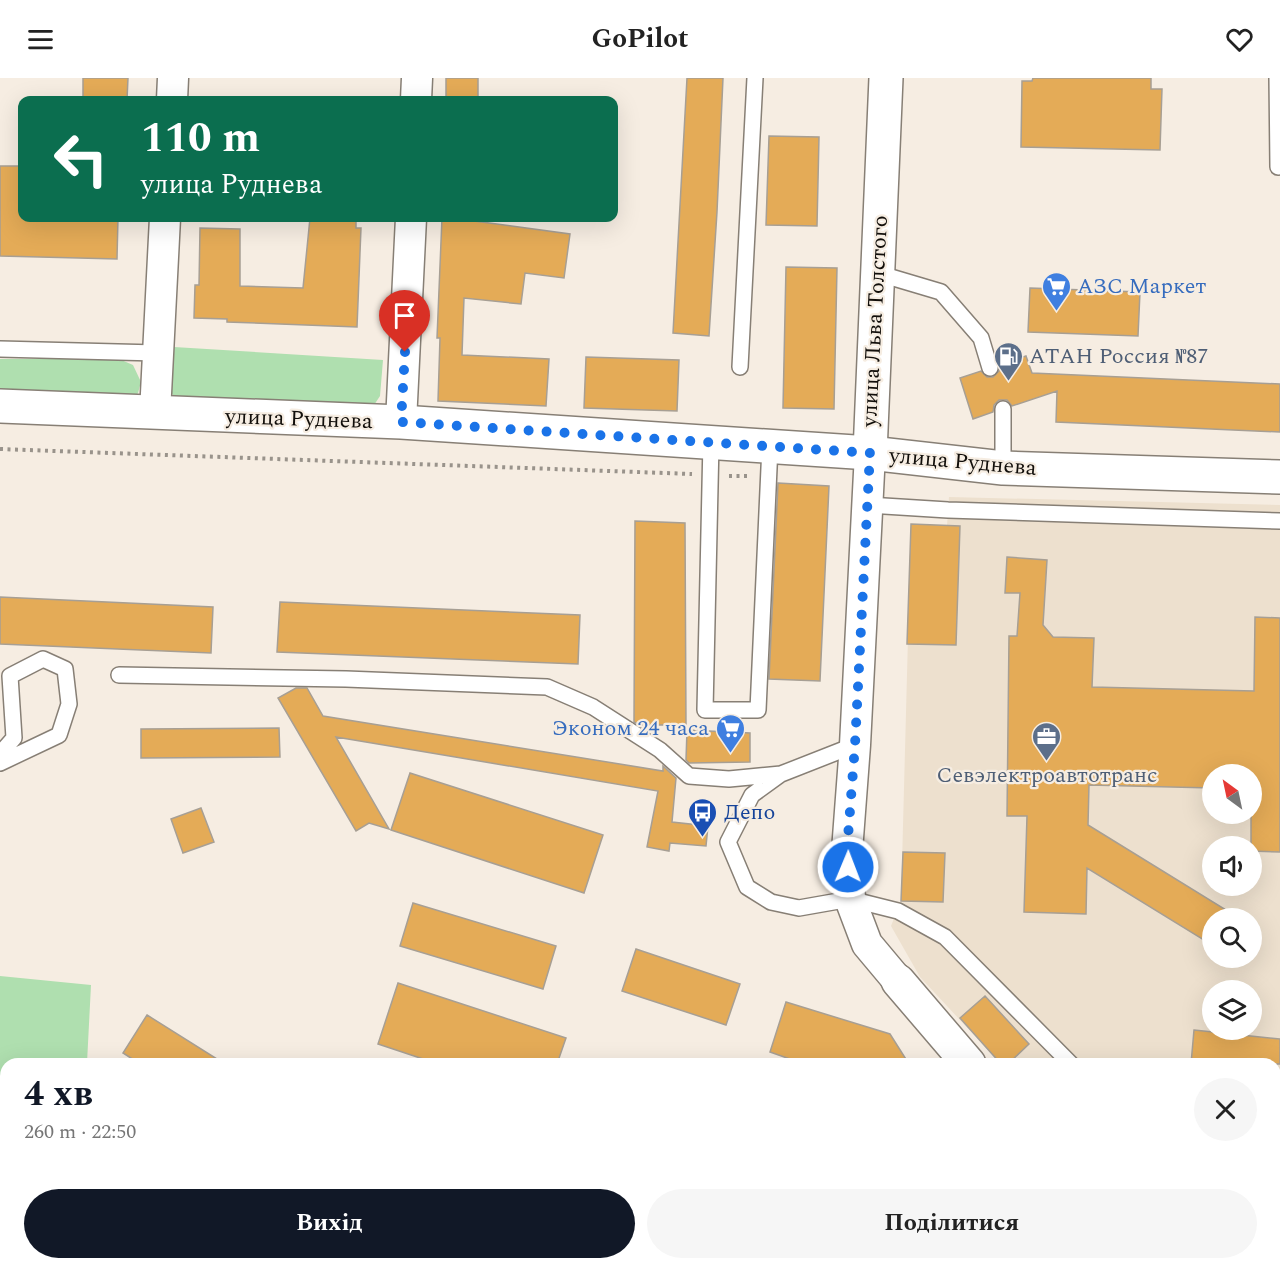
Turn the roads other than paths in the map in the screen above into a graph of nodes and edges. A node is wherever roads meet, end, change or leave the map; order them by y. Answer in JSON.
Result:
{"nodes":[{"id":1,"x":173,"y":78,"type":"edge"},
{"id":2,"x":417,"y":78,"type":"edge"},
{"id":3,"x":755,"y":78,"type":"edge"},
{"id":4,"x":886,"y":78,"type":"edge"},
{"id":5,"x":1277,"y":78,"type":"edge"},
{"id":6,"x":172,"y":96,"type":"edge"},
{"id":7,"x":416,"y":96,"type":"edge"},
{"id":8,"x":1278,"y":166,"type":"dead end"},
{"id":9,"x":165,"y":222,"type":"edge"},
{"id":10,"x":411,"y":222,"type":"edge"},
{"id":11,"x":877,"y":273,"type":"junction"},
{"id":12,"x":0,"y":349,"type":"edge"},
{"id":13,"x":157,"y":353,"type":"junction"},
{"id":14,"x":740,"y":367,"type":"dead end"},
{"id":15,"x":990,"y":368,"type":"dead end"},
{"id":16,"x":0,"y":406,"type":"edge"},
{"id":17,"x":1003,"y":409,"type":"dead end"},
{"id":18,"x":155,"y":413,"type":"junction"},
{"id":19,"x":401,"y":422,"type":"junction"},
{"id":20,"x":711,"y":442,"type":"junction"},
{"id":21,"x":870,"y":453,"type":"junction"},
{"id":22,"x":769,"y":462,"type":"junction"},
{"id":23,"x":1003,"y":468,"type":"junction"},
{"id":24,"x":1280,"y":477,"type":"edge"},
{"id":25,"x":868,"y":505,"type":"junction"},
{"id":26,"x":1280,"y":521,"type":"edge"},
{"id":27,"x":119,"y":675,"type":"dead end"},
{"id":28,"x":855,"y":745,"type":"junction"},
{"id":29,"x":0,"y":754,"type":"edge"},
{"id":30,"x":0,"y":763,"type":"edge"},
{"id":31,"x":781,"y":774,"type":"junction"},
{"id":32,"x":850,"y":899,"type":"junction"},
{"id":33,"x":898,"y":981,"type":"joint"},
{"id":34,"x":964,"y":1058,"type":"edge"},
{"id":35,"x":1065,"y":1058,"type":"edge"}],
"edges":[{"from":1,"to":6,"type":"street"},
{"from":2,"to":7,"type":"street"},
{"from":3,"to":14,"type":"lane"},
{"from":4,"to":11,"type":"main road","name":"улица Льва Толстого"},
{"from":5,"to":8,"type":"lane"},
{"from":9,"to":13,"type":"street"},
{"from":10,"to":19,"type":"street"},
{"from":11,"to":15,"type":"lane"},
{"from":11,"to":21,"type":"main road","name":"улица Льва Толстого"},
{"from":12,"to":13,"type":"lane"},
{"from":13,"to":18,"type":"street"},
{"from":16,"to":18,"type":"main road","name":"улица Руднева"},
{"from":17,"to":23,"type":"lane"},
{"from":18,"to":19,"type":"main road","name":"улица Руднева"},
{"from":19,"to":20,"type":"main road","name":"улица Руднева"},
{"from":20,"to":22,"type":"main road","name":"улица Руднева"},
{"from":20,"to":22,"type":"lane"},
{"from":21,"to":22,"type":"main road","name":"улица Руднева"},
{"from":21,"to":23,"type":"main road","name":"улица Руднева"},
{"from":21,"to":25,"type":"street","name":"улица Льва Толстого"},
{"from":23,"to":24,"type":"main road","name":"улица Руднева"},
{"from":25,"to":26,"type":"lane"},
{"from":25,"to":28,"type":"street","name":"улица Льва Толстого"},
{"from":27,"to":31,"type":"lane"},
{"from":28,"to":31,"type":"lane"},
{"from":28,"to":32,"type":"street","name":"улица Льва Толстого"},
{"from":29,"to":30,"type":"lane"},
{"from":31,"to":32,"type":"lane"},
{"from":32,"to":33,"type":"street","name":"улица Льва Толстого"},
{"from":32,"to":35,"type":"lane"},
{"from":33,"to":34,"type":"main road","name":"улица Льва Толстого"}]}
